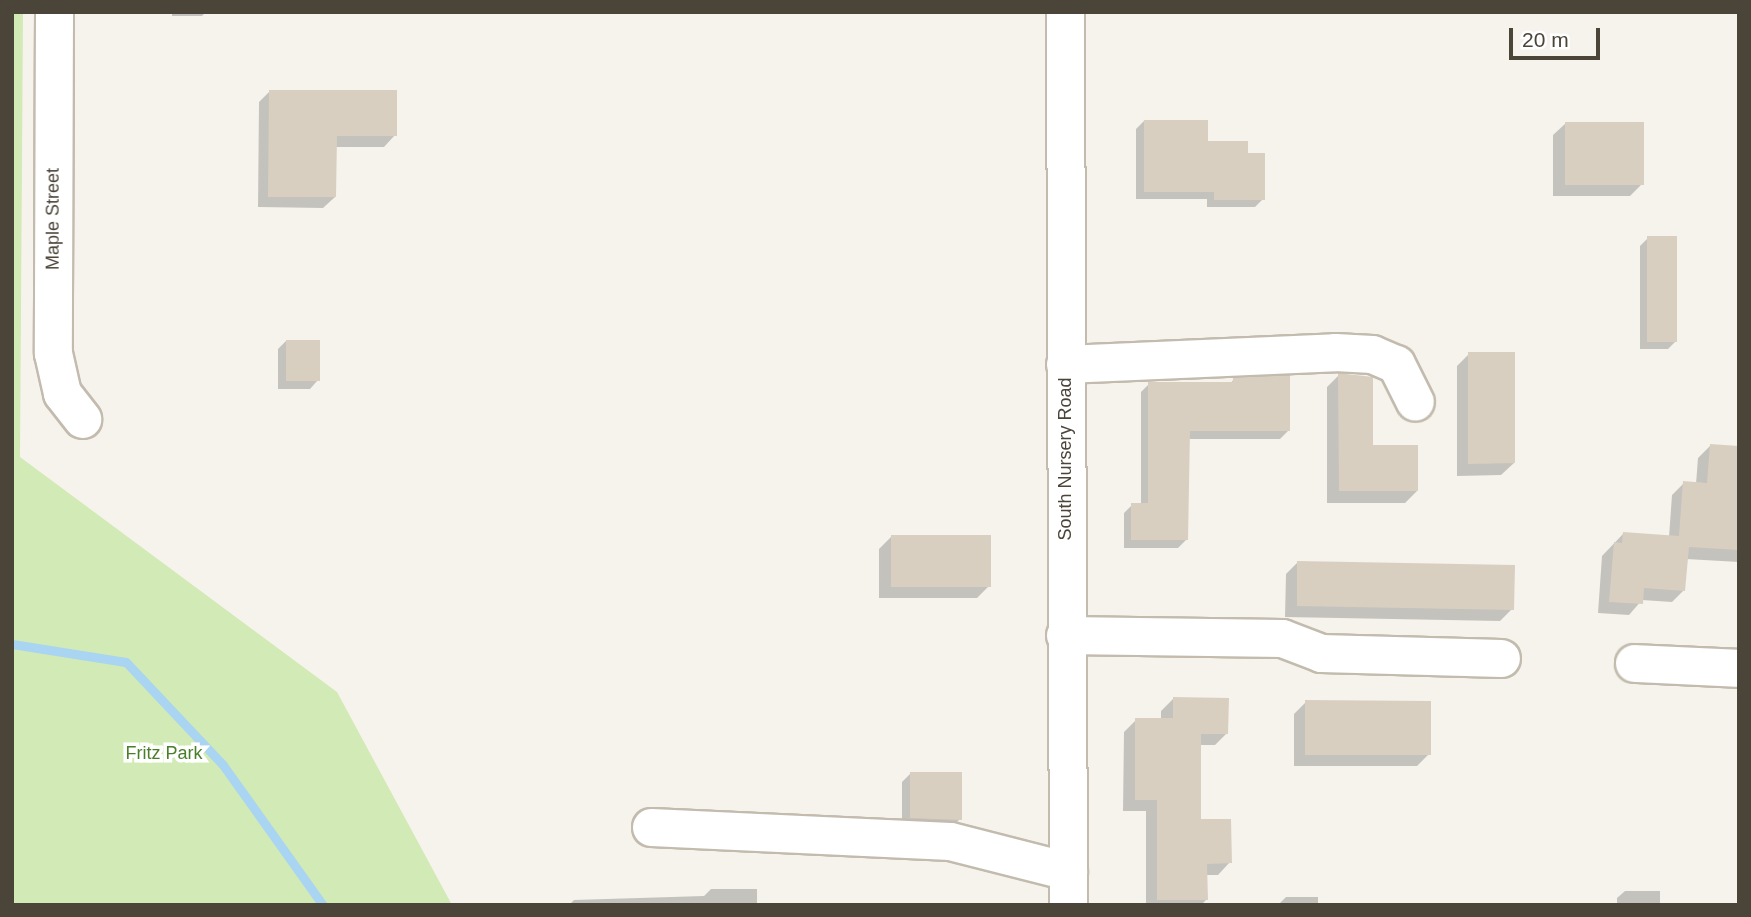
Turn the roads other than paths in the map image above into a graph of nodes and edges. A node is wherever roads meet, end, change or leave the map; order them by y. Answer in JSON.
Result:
{"nodes":[{"id":1,"x":54,"y":12,"type":"edge"},
{"id":2,"x":1065,"y":12,"type":"edge"},
{"id":3,"x":1065,"y":364,"type":"junction"},
{"id":4,"x":1415,"y":402,"type":"dead end"},
{"id":5,"x":82,"y":419,"type":"dead end"},
{"id":6,"x":1065,"y":635,"type":"junction"},
{"id":7,"x":1500,"y":658,"type":"dead end"},
{"id":8,"x":1634,"y":663,"type":"dead end"},
{"id":9,"x":1739,"y":668,"type":"edge"},
{"id":10,"x":651,"y":827,"type":"dead end"},
{"id":11,"x":1068,"y":888,"type":"edge"}],
"edges":[{"from":1,"to":5,"type":"street","name":"Maple Street"},
{"from":2,"to":3,"type":"street","name":"South Nursery Road"},
{"from":3,"to":4,"type":"street"},
{"from":3,"to":6,"type":"street","name":"South Nursery Road"},
{"from":6,"to":7,"type":"street"},
{"from":6,"to":11,"type":"street","name":"South Nursery Road"},
{"from":8,"to":9,"type":"street"},
{"from":10,"to":11,"type":"street"}]}
